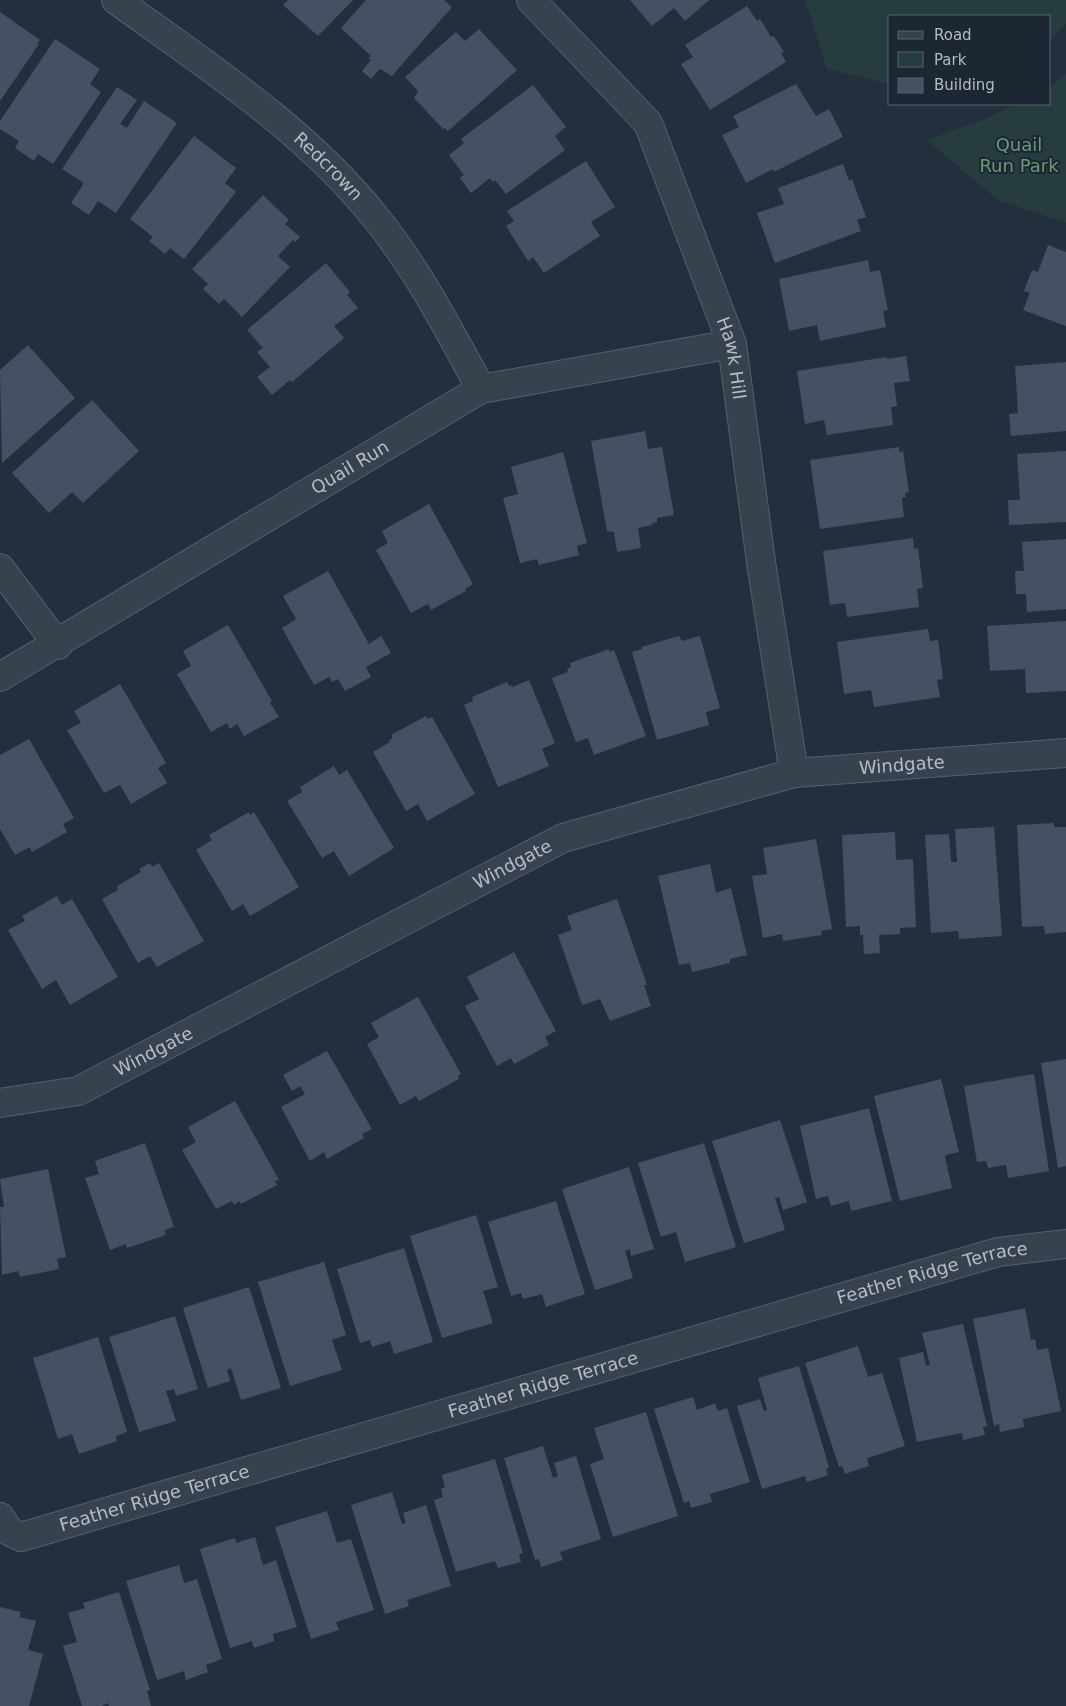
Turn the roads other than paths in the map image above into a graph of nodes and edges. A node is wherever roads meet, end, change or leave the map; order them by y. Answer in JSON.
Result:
{"nodes":[{"id":1,"x":116,"y":0,"type":"edge"},
{"id":2,"x":531,"y":0,"type":"edge"},
{"id":3,"x":732,"y":344,"type":"junction"},
{"id":4,"x":481,"y":389,"type":"junction"},
{"id":5,"x":0,"y":568,"type":"edge"},
{"id":6,"x":58,"y":644,"type":"junction"},
{"id":7,"x":0,"y":677,"type":"edge"},
{"id":8,"x":1066,"y":753,"type":"edge"},
{"id":9,"x":794,"y":773,"type":"junction"},
{"id":10,"x":0,"y":1103,"type":"edge"},
{"id":11,"x":1066,"y":1244,"type":"edge"},
{"id":12,"x":0,"y":1517,"type":"edge"}],
"edges":[{"from":1,"to":4,"type":"street","name":"Redcrown"},
{"from":2,"to":3,"type":"street","name":"Hawk Hill"},
{"from":3,"to":4,"type":"street","name":"Quail Run"},
{"from":3,"to":9,"type":"street","name":"Hawk Hill"},
{"from":4,"to":6,"type":"street","name":"Quail Run"},
{"from":5,"to":6,"type":"street"},
{"from":6,"to":7,"type":"street","name":"Quail Run"},
{"from":8,"to":9,"type":"street","name":"Windgate"},
{"from":9,"to":10,"type":"street","name":"Windgate"},
{"from":11,"to":12,"type":"street","name":"Feather Ridge Terrace"}]}
